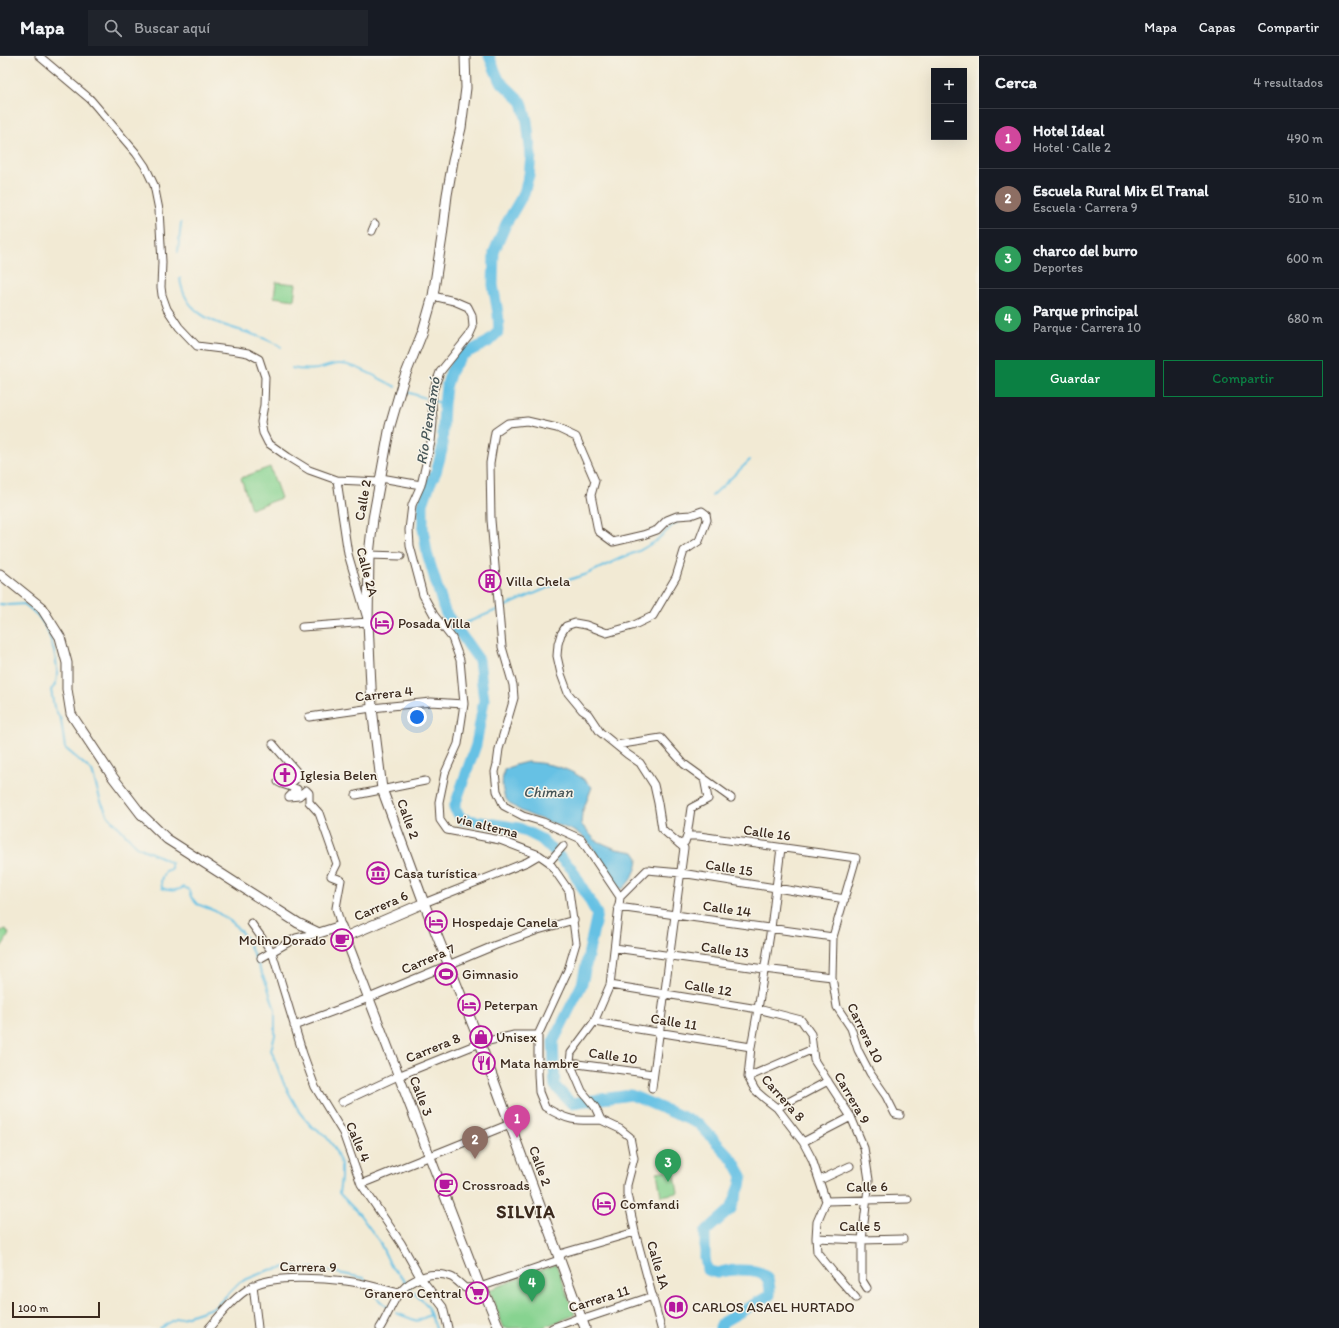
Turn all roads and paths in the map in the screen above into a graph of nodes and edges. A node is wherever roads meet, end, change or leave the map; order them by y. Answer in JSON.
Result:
{"nodes":[{"id":1,"x":39,"y":56,"type":"edge"},
{"id":2,"x":465,"y":56,"type":"edge"},
{"id":3,"x":375,"y":224,"type":"dead end"},
{"id":4,"x":372,"y":232,"type":"dead end"},
{"id":5,"x":433,"y":296,"type":"junction"},
{"id":6,"x":337,"y":480,"type":"junction"},
{"id":7,"x":381,"y":480,"type":"junction"},
{"id":8,"x":421,"y":485,"type":"junction"},
{"id":9,"x":369,"y":555,"type":"junction"},
{"id":10,"x":401,"y":556,"type":"dead end"},
{"id":11,"x":0,"y":574,"type":"edge"},
{"id":12,"x":368,"y":622,"type":"junction"},
{"id":13,"x":302,"y":627,"type":"dead end"},
{"id":14,"x":464,"y":704,"type":"junction"},
{"id":15,"x":372,"y":708,"type":"junction"},
{"id":16,"x":309,"y":718,"type":"dead end"},
{"id":17,"x":273,"y":744,"type":"dead end"},
{"id":18,"x":616,"y":745,"type":"junction"},
{"id":19,"x":704,"y":778,"type":"junction"},
{"id":20,"x":425,"y":781,"type":"dead end"},
{"id":21,"x":382,"y":789,"type":"junction"},
{"id":22,"x":356,"y":795,"type":"dead end"},
{"id":23,"x":731,"y":798,"type":"dead end"},
{"id":24,"x":687,"y":836,"type":"junction"},
{"id":25,"x":563,"y":846,"type":"dead end"},
{"id":26,"x":681,"y":846,"type":"junction"},
{"id":27,"x":781,"y":848,"type":"junction"},
{"id":28,"x":539,"y":855,"type":"junction"},
{"id":29,"x":856,"y":858,"type":"joint"},
{"id":30,"x":549,"y":862,"type":"junction"},
{"id":31,"x":681,"y":873,"type":"junction"},
{"id":32,"x":775,"y":888,"type":"junction"},
{"id":33,"x":620,"y":897,"type":"junction"},
{"id":34,"x":844,"y":899,"type":"junction"},
{"id":35,"x":424,"y":903,"type":"junction"},
{"id":36,"x":618,"y":907,"type":"junction"},
{"id":37,"x":675,"y":915,"type":"junction"},
{"id":38,"x":574,"y":920,"type":"junction"},
{"id":39,"x":251,"y":923,"type":"dead end"},
{"id":40,"x":298,"y":923,"type":"junction"},
{"id":41,"x":341,"y":926,"type":"junction"},
{"id":42,"x":771,"y":928,"type":"junction"},
{"id":43,"x":319,"y":933,"type":"junction"},
{"id":44,"x":345,"y":937,"type":"junction"},
{"id":45,"x":833,"y":937,"type":"junction"},
{"id":46,"x":296,"y":938,"type":"junction"},
{"id":47,"x":615,"y":948,"type":"junction"},
{"id":48,"x":272,"y":952,"type":"junction"},
{"id":49,"x":670,"y":955,"type":"junction"},
{"id":50,"x":261,"y":958,"type":"dead end"},
{"id":51,"x":448,"y":965,"type":"junction"},
{"id":52,"x":764,"y":969,"type":"junction"},
{"id":53,"x":832,"y":977,"type":"junction"},
{"id":54,"x":610,"y":985,"type":"junction"},
{"id":55,"x":663,"y":994,"type":"junction"},
{"id":56,"x":369,"y":998,"type":"junction"},
{"id":57,"x":758,"y":1009,"type":"junction"},
{"id":58,"x":801,"y":1020,"type":"joint"},
{"id":59,"x":594,"y":1022,"type":"junction"},
{"id":60,"x":294,"y":1026,"type":"junction"},
{"id":61,"x":659,"y":1033,"type":"junction"},
{"id":62,"x":538,"y":1035,"type":"junction"},
{"id":63,"x":480,"y":1043,"type":"junction"},
{"id":64,"x":751,"y":1047,"type":"junction"},
{"id":65,"x":813,"y":1049,"type":"junction"},
{"id":66,"x":570,"y":1063,"type":"junction"},
{"id":67,"x":653,"y":1074,"type":"junction"},
{"id":68,"x":398,"y":1076,"type":"junction"},
{"id":69,"x":748,"y":1077,"type":"junction"},
{"id":70,"x":828,"y":1081,"type":"junction"},
{"id":71,"x":652,"y":1088,"type":"dead end"},
{"id":72,"x":342,"y":1102,"type":"dead end"},
{"id":73,"x":777,"y":1108,"type":"junction"},
{"id":74,"x":900,"y":1115,"type":"dead end"},
{"id":75,"x":851,"y":1117,"type":"junction"},
{"id":76,"x":601,"y":1120,"type":"junction"},
{"id":77,"x":510,"y":1124,"type":"junction"},
{"id":78,"x":803,"y":1142,"type":"junction"},
{"id":79,"x":429,"y":1157,"type":"junction"},
{"id":80,"x":850,"y":1166,"type":"dead end"},
{"id":81,"x":820,"y":1180,"type":"junction"},
{"id":82,"x":361,"y":1184,"type":"junction"},
{"id":83,"x":908,"y":1199,"type":"dead end"},
{"id":84,"x":866,"y":1200,"type":"junction"},
{"id":85,"x":826,"y":1201,"type":"junction"},
{"id":86,"x":635,"y":1232,"type":"junction"},
{"id":87,"x":816,"y":1238,"type":"junction"},
{"id":88,"x":903,"y":1239,"type":"dead end"},
{"id":89,"x":862,"y":1240,"type":"junction"},
{"id":90,"x":558,"y":1258,"type":"junction"},
{"id":91,"x":420,"y":1278,"type":"junction"},
{"id":92,"x":253,"y":1285,"type":"junction"},
{"id":93,"x":480,"y":1287,"type":"junction"},
{"id":94,"x":868,"y":1288,"type":"dead end"},
{"id":95,"x":402,"y":1291,"type":"junction"},
{"id":96,"x":653,"y":1296,"type":"junction"},
{"id":97,"x":856,"y":1298,"type":"dead end"},
{"id":98,"x":581,"y":1317,"type":"junction"},
{"id":99,"x":209,"y":1328,"type":"edge"},
{"id":100,"x":258,"y":1328,"type":"edge"},
{"id":101,"x":380,"y":1328,"type":"edge"},
{"id":102,"x":448,"y":1328,"type":"edge"},
{"id":103,"x":499,"y":1328,"type":"edge"},
{"id":104,"x":552,"y":1328,"type":"edge"},
{"id":105,"x":585,"y":1328,"type":"edge"},
{"id":106,"x":661,"y":1328,"type":"edge"}],
"edges":[{"from":1,"to":6,"type":"street"},
{"from":2,"to":5,"type":"main road","name":"Calle 2"},
{"from":3,"to":4,"type":"street"},
{"from":5,"to":7,"type":"main road","name":"Calle 2"},
{"from":5,"to":8,"type":"street","name":"via alterna"},
{"from":6,"to":7,"type":"street"},
{"from":6,"to":12,"type":"street","name":"Calle 2A"},
{"from":7,"to":8,"type":"street"},
{"from":7,"to":9,"type":"main road","name":"Calle 2"},
{"from":8,"to":14,"type":"street","name":"via alterna"},
{"from":9,"to":10,"type":"street"},
{"from":9,"to":12,"type":"main road","name":"Calle 2"},
{"from":11,"to":40,"type":"main road"},
{"from":12,"to":13,"type":"street"},
{"from":12,"to":15,"type":"main road","name":"Calle 2"},
{"from":14,"to":15,"type":"street","name":"Carrera 4"},
{"from":14,"to":28,"type":"street","name":"via alterna"},
{"from":15,"to":16,"type":"street","name":"Carrera 4"},
{"from":15,"to":21,"type":"main road","name":"Calle 2"},
{"from":17,"to":41,"type":"street","name":"Calle 3"},
{"from":18,"to":19,"type":"street"},
{"from":18,"to":26,"type":"street"},
{"from":18,"to":33,"type":"street"},
{"from":19,"to":23,"type":"street"},
{"from":19,"to":24,"type":"street"},
{"from":20,"to":21,"type":"street"},
{"from":21,"to":22,"type":"street"},
{"from":21,"to":35,"type":"main road","name":"Calle 2"},
{"from":24,"to":26,"type":"street"},
{"from":24,"to":27,"type":"street","name":"Calle 16"},
{"from":25,"to":30,"type":"street"},
{"from":26,"to":31,"type":"street"},
{"from":27,"to":29,"type":"street","name":"Calle 16"},
{"from":27,"to":32,"type":"street","name":"Carrera 8"},
{"from":28,"to":30,"type":"street","name":"via alterna"},
{"from":28,"to":35,"type":"street","name":"Carrera 6"},
{"from":29,"to":34,"type":"street","name":"Carrera 10"},
{"from":30,"to":38,"type":"street","name":"via alterna"},
{"from":31,"to":32,"type":"street","name":"Calle 15"},
{"from":31,"to":33,"type":"street","name":"Calle 15"},
{"from":31,"to":37,"type":"street"},
{"from":32,"to":34,"type":"street","name":"Calle 15"},
{"from":32,"to":42,"type":"street","name":"Carrera 8"},
{"from":33,"to":36,"type":"street"},
{"from":34,"to":45,"type":"street","name":"Carrera 10"},
{"from":35,"to":44,"type":"main road","name":"Carrera 6"},
{"from":35,"to":51,"type":"main road","name":"Calle 2"},
{"from":36,"to":37,"type":"street","name":"Calle 14"},
{"from":36,"to":47,"type":"street"},
{"from":37,"to":42,"type":"street","name":"Calle 14"},
{"from":37,"to":49,"type":"street"},
{"from":38,"to":51,"type":"street","name":"Carrera 7"},
{"from":38,"to":62,"type":"street","name":"via alterna"},
{"from":39,"to":48,"type":"street","name":"Calle 4"},
{"from":40,"to":43,"type":"main road"},
{"from":40,"to":46,"type":"street"},
{"from":41,"to":43,"type":"main road","name":"Carrera 6"},
{"from":41,"to":44,"type":"main road","name":"Calle 3"},
{"from":42,"to":45,"type":"street","name":"Calle 14"},
{"from":42,"to":52,"type":"street","name":"Carrera 8"},
{"from":43,"to":46,"type":"street","name":"Carrera 6"},
{"from":44,"to":56,"type":"main road","name":"Calle 3"},
{"from":45,"to":53,"type":"street","name":"Carrera 10"},
{"from":46,"to":48,"type":"street","name":"Carrera 6"},
{"from":47,"to":49,"type":"street","name":"Calle 13"},
{"from":47,"to":54,"type":"street"},
{"from":48,"to":50,"type":"street","name":"Carrera 6"},
{"from":48,"to":60,"type":"street","name":"Calle 4"},
{"from":49,"to":52,"type":"street","name":"Calle 13"},
{"from":49,"to":55,"type":"street"},
{"from":51,"to":56,"type":"street","name":"Carrera 7"},
{"from":51,"to":63,"type":"main road","name":"Calle 2"},
{"from":52,"to":53,"type":"street","name":"Calle 13"},
{"from":52,"to":57,"type":"street","name":"Carrera 8"},
{"from":53,"to":74,"type":"street","name":"Carrera 10"},
{"from":54,"to":55,"type":"street","name":"Calle 12"},
{"from":54,"to":59,"type":"street"},
{"from":55,"to":57,"type":"street","name":"Calle 12"},
{"from":55,"to":61,"type":"street"},
{"from":56,"to":60,"type":"street","name":"Carrera 7"},
{"from":56,"to":68,"type":"main road","name":"Calle 3"},
{"from":57,"to":58,"type":"street","name":"Calle 12"},
{"from":57,"to":64,"type":"street","name":"Carrera 8"},
{"from":58,"to":65,"type":"street","name":"Carrera 9"},
{"from":59,"to":61,"type":"street","name":"Calle 11"},
{"from":59,"to":66,"type":"street"},
{"from":60,"to":82,"type":"street","name":"Calle 4"},
{"from":61,"to":64,"type":"street","name":"Calle 11"},
{"from":61,"to":67,"type":"street"},
{"from":62,"to":63,"type":"street","name":"Carrera 8"},
{"from":62,"to":76,"type":"street","name":"via alterna"},
{"from":63,"to":68,"type":"street","name":"Carrera 8"},
{"from":63,"to":77,"type":"main road","name":"Calle 2"},
{"from":64,"to":69,"type":"street","name":"Carrera 8"},
{"from":65,"to":69,"type":"street"},
{"from":65,"to":70,"type":"street","name":"Carrera 9"},
{"from":66,"to":67,"type":"street","name":"Calle 10"},
{"from":66,"to":76,"type":"street"},
{"from":67,"to":71,"type":"street"},
{"from":68,"to":72,"type":"street","name":"Carrera 8"},
{"from":68,"to":79,"type":"main road","name":"Calle 3"},
{"from":69,"to":73,"type":"street","name":"Carrera 8"},
{"from":70,"to":73,"type":"street"},
{"from":70,"to":75,"type":"street","name":"Carrera 9"},
{"from":73,"to":78,"type":"street","name":"Carrera 8"},
{"from":75,"to":78,"type":"street"},
{"from":75,"to":84,"type":"street","name":"Carrera 9"},
{"from":76,"to":86,"type":"street","name":"Calle 1A"},
{"from":77,"to":79,"type":"street"},
{"from":77,"to":90,"type":"main road","name":"Calle 2"},
{"from":78,"to":81,"type":"street","name":"Carrera 8"},
{"from":79,"to":82,"type":"street"},
{"from":79,"to":93,"type":"main road","name":"Calle 3"},
{"from":80,"to":81,"type":"street"},
{"from":81,"to":85,"type":"street","name":"Carrera 8"},
{"from":82,"to":91,"type":"street","name":"Calle 4"},
{"from":83,"to":84,"type":"street","name":"Calle 6"},
{"from":84,"to":85,"type":"street","name":"Calle 6"},
{"from":84,"to":89,"type":"street","name":"Carrera 9"},
{"from":85,"to":87,"type":"street"},
{"from":86,"to":90,"type":"street"},
{"from":86,"to":96,"type":"street","name":"Calle 1A"},
{"from":87,"to":89,"type":"street","name":"Calle 5"},
{"from":87,"to":97,"type":"street"},
{"from":88,"to":89,"type":"street","name":"Calle 5"},
{"from":89,"to":94,"type":"street","name":"Carrera 9"},
{"from":90,"to":93,"type":"street"},
{"from":90,"to":98,"type":"main road","name":"Calle 2"},
{"from":91,"to":93,"type":"street"},
{"from":91,"to":95,"type":"street"},
{"from":91,"to":102,"type":"street","name":"Calle 4"},
{"from":92,"to":95,"type":"street","name":"Carrera 9"},
{"from":92,"to":99,"type":"street","name":"Carrera 9"},
{"from":92,"to":100,"type":"street"},
{"from":93,"to":103,"type":"main road","name":"Calle 3"},
{"from":95,"to":101,"type":"street"},
{"from":96,"to":98,"type":"street","name":"Carrera 11"},
{"from":96,"to":106,"type":"street","name":"Calle 1A"},
{"from":98,"to":104,"type":"street","name":"Carrera 11"},
{"from":98,"to":105,"type":"main road","name":"Calle 2"}]}
